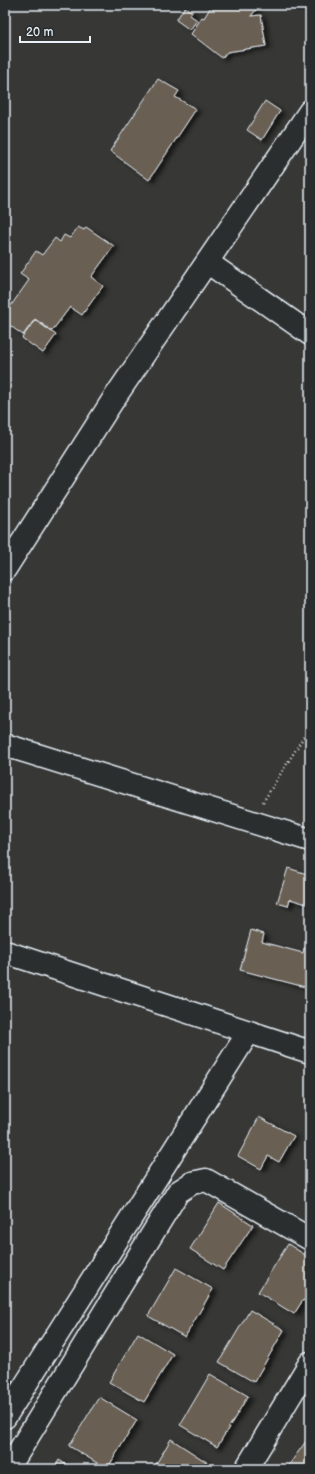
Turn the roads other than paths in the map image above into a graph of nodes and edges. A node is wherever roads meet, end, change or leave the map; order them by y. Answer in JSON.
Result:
{"nodes":[{"id":1,"x":310,"y":111,"type":"edge"},
{"id":2,"x":207,"y":262,"type":"junction"},
{"id":3,"x":310,"y":334,"type":"edge"},
{"id":4,"x":5,"y":569,"type":"edge"},
{"id":5,"x":5,"y":745,"type":"edge"},
{"id":6,"x":310,"y":840,"type":"edge"},
{"id":7,"x":5,"y":952,"type":"edge"},
{"id":8,"x":248,"y":1033,"type":"junction"},
{"id":9,"x":310,"y":1052,"type":"edge"},
{"id":10,"x":310,"y":1239,"type":"edge"},
{"id":11,"x":310,"y":1363,"type":"edge"},
{"id":12,"x":5,"y":1417,"type":"edge"},
{"id":13,"x":8,"y":1469,"type":"edge"},
{"id":14,"x":246,"y":1469,"type":"edge"}],
"edges":[{"from":1,"to":2,"type":"street"},
{"from":2,"to":3,"type":"street"},
{"from":2,"to":4,"type":"street"},
{"from":5,"to":6,"type":"street"},
{"from":7,"to":8,"type":"street"},
{"from":8,"to":9,"type":"street"},
{"from":8,"to":12,"type":"street"},
{"from":10,"to":13,"type":"street"},
{"from":11,"to":14,"type":"street"}]}
